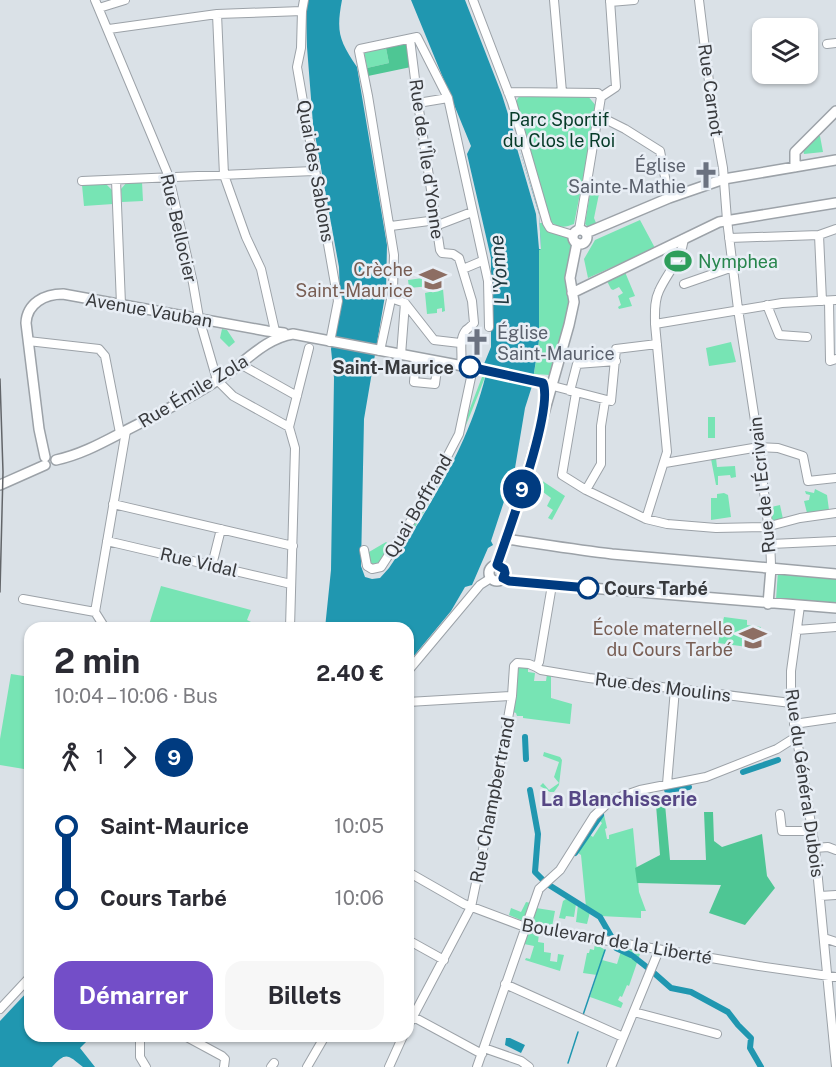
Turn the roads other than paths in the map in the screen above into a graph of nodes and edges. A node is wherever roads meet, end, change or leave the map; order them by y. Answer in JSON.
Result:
{"nodes":[{"id":1,"x":125,"y":0,"type":"edge"},
{"id":2,"x":304,"y":0,"type":"edge"},
{"id":3,"x":473,"y":0,"type":"edge"},
{"id":4,"x":554,"y":0,"type":"edge"},
{"id":5,"x":634,"y":0,"type":"edge"},
{"id":6,"x":699,"y":0,"type":"edge"},
{"id":7,"x":610,"y":1,"type":"edge"},
{"id":8,"x":97,"y":4,"type":"edge"},
{"id":9,"x":302,"y":11,"type":"junction"},
{"id":10,"x":217,"y":14,"type":"junction"},
{"id":11,"x":109,"y":29,"type":"junction"},
{"id":12,"x":410,"y":39,"type":"junction"},
{"id":13,"x":836,"y":43,"type":"edge"},
{"id":14,"x":826,"y":44,"type":"dead end"},
{"id":15,"x":507,"y":92,"type":"junction"},
{"id":16,"x":562,"y":92,"type":"junction"},
{"id":17,"x":601,"y":97,"type":"junction"},
{"id":18,"x":448,"y":98,"type":"junction"},
{"id":19,"x":418,"y":103,"type":"junction"},
{"id":20,"x":836,"y":111,"type":"edge"},
{"id":21,"x":598,"y":116,"type":"junction"},
{"id":22,"x":834,"y":160,"type":"edge"},
{"id":23,"x":795,"y":167,"type":"junction"},
{"id":24,"x":314,"y":171,"type":"junction"},
{"id":25,"x":224,"y":175,"type":"junction"},
{"id":26,"x":169,"y":177,"type":"junction"},
{"id":27,"x":728,"y":178,"type":"junction"},
{"id":28,"x":116,"y":180,"type":"junction"},
{"id":29,"x":82,"y":181,"type":"dead end"},
{"id":30,"x":669,"y":198,"type":"junction"},
{"id":31,"x":836,"y":203,"type":"edge"},
{"id":32,"x":472,"y":212,"type":"junction"},
{"id":33,"x":727,"y":220,"type":"junction"},
{"id":34,"x":435,"y":223,"type":"junction"},
{"id":35,"x":391,"y":226,"type":"junction"},
{"id":36,"x":836,"y":229,"type":"edge"},
{"id":37,"x":579,"y":235,"type":"junction"},
{"id":38,"x":819,"y":235,"type":"junction"},
{"id":39,"x":729,"y":237,"type":"junction"},
{"id":40,"x":684,"y":239,"type":"junction"},
{"id":41,"x":482,"y":261,"type":"junction"},
{"id":42,"x":734,"y":267,"type":"junction"},
{"id":43,"x":463,"y":269,"type":"junction"},
{"id":44,"x":684,"y":284,"type":"dead end"},
{"id":45,"x":572,"y":293,"type":"junction"},
{"id":46,"x":391,"y":298,"type":"junction"},
{"id":47,"x":831,"y":301,"type":"edge"},
{"id":48,"x":405,"y":303,"type":"junction"},
{"id":49,"x":121,"y":304,"type":"junction"},
{"id":50,"x":767,"y":305,"type":"junction"},
{"id":51,"x":738,"y":309,"type":"junction"},
{"id":52,"x":198,"y":318,"type":"junction"},
{"id":53,"x":655,"y":324,"type":"junction"},
{"id":54,"x":489,"y":327,"type":"dead end"},
{"id":55,"x":271,"y":331,"type":"junction"},
{"id":56,"x":292,"y":334,"type":"junction"},
{"id":57,"x":804,"y":337,"type":"dead end"},
{"id":58,"x":28,"y":341,"type":"junction"},
{"id":59,"x":270,"y":341,"type":"junction"},
{"id":60,"x":331,"y":342,"type":"junction"},
{"id":61,"x":460,"y":343,"type":"junction"},
{"id":62,"x":657,"y":344,"type":"junction"},
{"id":63,"x":309,"y":348,"type":"dead end"},
{"id":64,"x":378,"y":351,"type":"junction"},
{"id":65,"x":401,"y":355,"type":"junction"},
{"id":66,"x":416,"y":358,"type":"junction"},
{"id":67,"x":833,"y":360,"type":"edge"},
{"id":68,"x":438,"y":362,"type":"junction"},
{"id":69,"x":616,"y":362,"type":"junction"},
{"id":70,"x":240,"y":364,"type":"junction"},
{"id":71,"x":461,"y":366,"type":"junction"},
{"id":72,"x":473,"y":368,"type":"junction"},
{"id":73,"x":217,"y":380,"type":"junction"},
{"id":74,"x":544,"y":383,"type":"junction"},
{"id":75,"x":573,"y":392,"type":"junction"},
{"id":76,"x":297,"y":396,"type":"junction"},
{"id":77,"x":608,"y":401,"type":"junction"},
{"id":78,"x":289,"y":427,"type":"junction"},
{"id":79,"x":123,"y":432,"type":"junction"},
{"id":80,"x":759,"y":447,"type":"junction"},
{"id":81,"x":45,"y":461,"type":"junction"},
{"id":82,"x":665,"y":463,"type":"junction"},
{"id":83,"x":836,"y":478,"type":"edge"},
{"id":84,"x":0,"y":479,"type":"edge"},
{"id":85,"x":0,"y":485,"type":"edge"},
{"id":86,"x":586,"y":490,"type":"junction"},
{"id":87,"x":113,"y":504,"type":"junction"},
{"id":88,"x":836,"y":513,"type":"edge"},
{"id":89,"x":646,"y":519,"type":"junction"},
{"id":90,"x":768,"y":526,"type":"junction"},
{"id":91,"x":221,"y":529,"type":"junction"},
{"id":92,"x":506,"y":539,"type":"junction"},
{"id":93,"x":107,"y":540,"type":"junction"},
{"id":94,"x":836,"y":541,"type":"edge"},
{"id":95,"x":771,"y":544,"type":"junction"},
{"id":96,"x":293,"y":546,"type":"junction"},
{"id":97,"x":364,"y":550,"type":"dead end"},
{"id":98,"x":212,"y":565,"type":"junction"},
{"id":99,"x":497,"y":565,"type":"junction"},
{"id":100,"x":771,"y":568,"type":"junction"},
{"id":101,"x":836,"y":574,"type":"edge"},
{"id":102,"x":491,"y":578,"type":"junction"},
{"id":103,"x":503,"y":578,"type":"junction"},
{"id":104,"x":291,"y":584,"type":"junction"},
{"id":105,"x":552,"y":585,"type":"junction"},
{"id":106,"x":23,"y":599,"type":"dead end"},
{"id":107,"x":768,"y":604,"type":"junction"},
{"id":108,"x":800,"y":606,"type":"junction"},
{"id":109,"x":836,"y":608,"type":"edge"},
{"id":110,"x":95,"y":612,"type":"junction"},
{"id":111,"x":101,"y":622,"type":"edge"},
{"id":112,"x":290,"y":622,"type":"edge"},
{"id":113,"x":836,"y":627,"type":"edge"},
{"id":114,"x":797,"y":630,"type":"junction"},
{"id":115,"x":414,"y":664,"type":"edge"},
{"id":116,"x":536,"y":667,"type":"junction"},
{"id":117,"x":675,"y":689,"type":"junction"},
{"id":118,"x":512,"y":696,"type":"junction"},
{"id":119,"x":414,"y":702,"type":"edge"},
{"id":120,"x":791,"y":703,"type":"junction"},
{"id":121,"x":836,"y":718,"type":"edge"},
{"id":122,"x":794,"y":724,"type":"junction"},
{"id":123,"x":796,"y":737,"type":"junction"},
{"id":124,"x":666,"y":784,"type":"junction"},
{"id":125,"x":780,"y":814,"type":"dead end"},
{"id":126,"x":812,"y":831,"type":"junction"},
{"id":127,"x":815,"y":848,"type":"junction"},
{"id":128,"x":836,"y":850,"type":"edge"},
{"id":129,"x":414,"y":875,"type":"edge"},
{"id":130,"x":836,"y":895,"type":"edge"},
{"id":131,"x":820,"y":896,"type":"junction"},
{"id":132,"x":471,"y":907,"type":"junction"},
{"id":133,"x":525,"y":927,"type":"junction"},
{"id":134,"x":824,"y":938,"type":"junction"},
{"id":135,"x":836,"y":942,"type":"edge"},
{"id":136,"x":414,"y":943,"type":"edge"},
{"id":137,"x":659,"y":950,"type":"junction"},
{"id":138,"x":444,"y":960,"type":"junction"},
{"id":139,"x":832,"y":977,"type":"edge"},
{"id":140,"x":24,"y":983,"type":"edge"},
{"id":141,"x":505,"y":984,"type":"junction"},
{"id":142,"x":0,"y":1009,"type":"edge"},
{"id":143,"x":414,"y":1010,"type":"edge"},
{"id":144,"x":634,"y":1012,"type":"junction"},
{"id":145,"x":414,"y":1016,"type":"edge"},
{"id":146,"x":717,"y":1034,"type":"dead end"},
{"id":147,"x":623,"y":1037,"type":"junction"},
{"id":148,"x":140,"y":1042,"type":"edge"},
{"id":149,"x":196,"y":1042,"type":"edge"},
{"id":150,"x":322,"y":1042,"type":"edge"},
{"id":151,"x":400,"y":1042,"type":"edge"},
{"id":152,"x":483,"y":1051,"type":"junction"},
{"id":153,"x":520,"y":1064,"type":"edge"},
{"id":154,"x":146,"y":1067,"type":"edge"},
{"id":155,"x":224,"y":1067,"type":"edge"},
{"id":156,"x":307,"y":1067,"type":"edge"},
{"id":157,"x":389,"y":1067,"type":"edge"},
{"id":158,"x":477,"y":1067,"type":"edge"},
{"id":159,"x":529,"y":1067,"type":"edge"},
{"id":160,"x":611,"y":1067,"type":"edge"},
{"id":161,"x":836,"y":1067,"type":"edge"}],
"edges":[{"from":1,"to":8,"type":"street"},
{"from":2,"to":9,"type":"street","name":"Quai des Sablons"},
{"from":3,"to":15,"type":"street"},
{"from":4,"to":16,"type":"street"},
{"from":5,"to":7,"type":"street"},
{"from":6,"to":27,"type":"street","name":"Rue Carnot"},
{"from":7,"to":17,"type":"street"},
{"from":8,"to":11,"type":"street","name":"Rue Bellocier"},
{"from":9,"to":10,"type":"street"},
{"from":9,"to":24,"type":"street","name":"Quai des Sablons"},
{"from":10,"to":11,"type":"street"},
{"from":10,"to":25,"type":"street"},
{"from":11,"to":26,"type":"street","name":"Rue Bellocier"},
{"from":12,"to":18,"type":"street"},
{"from":12,"to":19,"type":"street","name":"Rue de l'Île d'Yonne"},
{"from":12,"to":35,"type":"street"},
{"from":13,"to":14,"type":"street"},
{"from":15,"to":16,"type":"street"},
{"from":15,"to":37,"type":"street"},
{"from":16,"to":17,"type":"street"},
{"from":17,"to":21,"type":"street"},
{"from":18,"to":19,"type":"street"},
{"from":18,"to":32,"type":"street"},
{"from":19,"to":34,"type":"street","name":"Rue de l'Île d'Yonne"},
{"from":20,"to":23,"type":"main road"},
{"from":21,"to":30,"type":"street"},
{"from":21,"to":37,"type":"street"},
{"from":22,"to":23,"type":"main road"},
{"from":23,"to":27,"type":"main road"},
{"from":24,"to":25,"type":"street"},
{"from":24,"to":60,"type":"street","name":"Quai des Sablons"},
{"from":25,"to":26,"type":"street"},
{"from":25,"to":55,"type":"street"},
{"from":26,"to":28,"type":"street"},
{"from":26,"to":52,"type":"street","name":"Rue Bellocier"},
{"from":27,"to":30,"type":"main road"},
{"from":27,"to":33,"type":"street","name":"Rue Carnot"},
{"from":28,"to":29,"type":"street"},
{"from":28,"to":49,"type":"street"},
{"from":30,"to":37,"type":"main road"},
{"from":31,"to":33,"type":"main road"},
{"from":32,"to":34,"type":"street"},
{"from":32,"to":41,"type":"street"},
{"from":33,"to":39,"type":"street","name":"Rue Carnot"},
{"from":33,"to":40,"type":"main road"},
{"from":34,"to":35,"type":"street"},
{"from":34,"to":43,"type":"street","name":"Rue de l'Île d'Yonne"},
{"from":35,"to":46,"type":"street"},
{"from":36,"to":38,"type":"street"},
{"from":37,"to":45,"type":"main road"},
{"from":38,"to":39,"type":"street"},
{"from":38,"to":47,"type":"street"},
{"from":39,"to":42,"type":"street","name":"Rue Carnot"},
{"from":40,"to":45,"type":"main road"},
{"from":40,"to":53,"type":"street"},
{"from":41,"to":43,"type":"street"},
{"from":41,"to":54,"type":"street"},
{"from":42,"to":44,"type":"street"},
{"from":42,"to":51,"type":"street","name":"Rue Carnot"},
{"from":43,"to":61,"type":"street"},
{"from":45,"to":74,"type":"main road"},
{"from":46,"to":48,"type":"street"},
{"from":46,"to":64,"type":"street"},
{"from":47,"to":50,"type":"street"},
{"from":47,"to":67,"type":"street"},
{"from":48,"to":61,"type":"street"},
{"from":48,"to":65,"type":"street"},
{"from":49,"to":52,"type":"main road","name":"Avenue Vauban"},
{"from":49,"to":58,"type":"main road","name":"Avenue Vauban"},
{"from":50,"to":51,"type":"street"},
{"from":50,"to":57,"type":"street"},
{"from":51,"to":53,"type":"street"},
{"from":51,"to":80,"type":"street","name":"Rue de l'Écrivain"},
{"from":52,"to":55,"type":"main road","name":"Avenue Vauban"},
{"from":52,"to":73,"type":"street","name":"Rue Bellocier"},
{"from":53,"to":62,"type":"street"},
{"from":55,"to":56,"type":"main road","name":"Avenue Vauban"},
{"from":55,"to":59,"type":"main road"},
{"from":56,"to":59,"type":"main road","name":"Rue Émile Zola"},
{"from":56,"to":60,"type":"main road","name":"Rue Émile Zola"},
{"from":58,"to":79,"type":"street"},
{"from":58,"to":81,"type":"main road"},
{"from":59,"to":70,"type":"main road","name":"Rue Émile Zola"},
{"from":60,"to":64,"type":"main road","name":"Rue Émile Zola"},
{"from":61,"to":71,"type":"street"},
{"from":62,"to":69,"type":"street"},
{"from":62,"to":82,"type":"street"},
{"from":63,"to":76,"type":"street"},
{"from":64,"to":65,"type":"main road","name":"Rue Émile Zola"},
{"from":65,"to":66,"type":"main road","name":"Rue Émile Zola"},
{"from":66,"to":68,"type":"main road","name":"Rue Émile Zola"},
{"from":66,"to":68,"type":"street"},
{"from":68,"to":71,"type":"main road","name":"Rue Émile Zola"},
{"from":69,"to":75,"type":"street"},
{"from":69,"to":77,"type":"street"},
{"from":70,"to":73,"type":"main road","name":"Rue Émile Zola"},
{"from":70,"to":76,"type":"street"},
{"from":71,"to":72,"type":"main road","name":"Rue Émile Zola"},
{"from":72,"to":74,"type":"main road","name":"Rue Émile Zola"},
{"from":72,"to":97,"type":"street","name":"Quai Boffrand"},
{"from":73,"to":78,"type":"street"},
{"from":73,"to":79,"type":"main road","name":"Rue Émile Zola"},
{"from":74,"to":75,"type":"street"},
{"from":74,"to":92,"type":"main road"},
{"from":75,"to":77,"type":"street"},
{"from":75,"to":86,"type":"street"},
{"from":76,"to":78,"type":"street"},
{"from":77,"to":86,"type":"street"},
{"from":78,"to":96,"type":"street"},
{"from":79,"to":81,"type":"main road","name":"Rue Émile Zola"},
{"from":79,"to":87,"type":"street"},
{"from":80,"to":82,"type":"street"},
{"from":80,"to":83,"type":"street"},
{"from":80,"to":90,"type":"street","name":"Rue de l'Écrivain"},
{"from":81,"to":84,"type":"main road"},
{"from":81,"to":85,"type":"main road"},
{"from":82,"to":89,"type":"street"},
{"from":86,"to":89,"type":"street"},
{"from":87,"to":91,"type":"street"},
{"from":87,"to":93,"type":"street"},
{"from":88,"to":90,"type":"street"},
{"from":89,"to":90,"type":"street"},
{"from":90,"to":95,"type":"street","name":"Rue de l'Écrivain"},
{"from":91,"to":96,"type":"street"},
{"from":91,"to":98,"type":"street"},
{"from":92,"to":99,"type":"main road"},
{"from":92,"to":100,"type":"main road"},
{"from":93,"to":98,"type":"street","name":"Rue Vidal"},
{"from":93,"to":110,"type":"street"},
{"from":94,"to":95,"type":"street"},
{"from":95,"to":100,"type":"street","name":"Rue de l'Écrivain"},
{"from":96,"to":104,"type":"street"},
{"from":98,"to":104,"type":"street","name":"Rue Vidal"},
{"from":99,"to":102,"type":"main road"},
{"from":99,"to":103,"type":"main road"},
{"from":100,"to":101,"type":"main road"},
{"from":100,"to":107,"type":"main road"},
{"from":102,"to":103,"type":"main road"},
{"from":102,"to":115,"type":"street"},
{"from":103,"to":105,"type":"main road"},
{"from":104,"to":112,"type":"street"},
{"from":105,"to":107,"type":"main road"},
{"from":105,"to":116,"type":"street"},
{"from":106,"to":110,"type":"street"},
{"from":107,"to":108,"type":"main road"},
{"from":108,"to":109,"type":"main road"},
{"from":108,"to":114,"type":"street","name":"Rue du Général Dubois"},
{"from":110,"to":111,"type":"street"},
{"from":113,"to":114,"type":"street"},
{"from":114,"to":120,"type":"street","name":"Rue du Général Dubois"},
{"from":116,"to":117,"type":"street","name":"Rue des Moulins"},
{"from":116,"to":118,"type":"street","name":"Rue Champbertrand"},
{"from":117,"to":120,"type":"street","name":"Rue des Moulins"},
{"from":117,"to":124,"type":"street"},
{"from":118,"to":119,"type":"street"},
{"from":118,"to":132,"type":"street","name":"Rue Champbertrand"},
{"from":120,"to":122,"type":"street","name":"Rue du Général Dubois"},
{"from":121,"to":122,"type":"street"},
{"from":122,"to":123,"type":"street","name":"Rue du Général Dubois"},
{"from":123,"to":124,"type":"street"},
{"from":123,"to":126,"type":"street","name":"Rue du Général Dubois"},
{"from":124,"to":133,"type":"street"},
{"from":125,"to":126,"type":"street"},
{"from":126,"to":127,"type":"street","name":"Rue du Général Dubois"},
{"from":127,"to":128,"type":"street"},
{"from":127,"to":131,"type":"street","name":"Rue du Général Dubois"},
{"from":129,"to":132,"type":"street","name":"Boulevard de la Liberté"},
{"from":130,"to":131,"type":"street"},
{"from":131,"to":134,"type":"street","name":"Rue du Général Dubois"},
{"from":132,"to":133,"type":"street","name":"Boulevard de la Liberté"},
{"from":132,"to":138,"type":"street","name":"Rue Champbertrand"},
{"from":133,"to":137,"type":"street","name":"Boulevard de la Liberté"},
{"from":133,"to":141,"type":"street"},
{"from":134,"to":135,"type":"street"},
{"from":134,"to":139,"type":"street","name":"Rue du Général Dubois"},
{"from":136,"to":138,"type":"street"},
{"from":137,"to":139,"type":"street","name":"Boulevard de la Liberté"},
{"from":137,"to":144,"type":"street"},
{"from":138,"to":143,"type":"street","name":"Rue Champbertrand"},
{"from":139,"to":161,"type":"street","name":"Rue du Général Dubois"},
{"from":140,"to":142,"type":"street"},
{"from":141,"to":147,"type":"street"},
{"from":141,"to":152,"type":"street"},
{"from":144,"to":146,"type":"street"},
{"from":144,"to":147,"type":"street"},
{"from":145,"to":152,"type":"street"},
{"from":147,"to":160,"type":"street"},
{"from":148,"to":154,"type":"street"},
{"from":149,"to":155,"type":"street"},
{"from":150,"to":156,"type":"street"},
{"from":151,"to":157,"type":"street"},
{"from":152,"to":153,"type":"street"},
{"from":152,"to":158,"type":"street"},
{"from":153,"to":159,"type":"street"}]}
